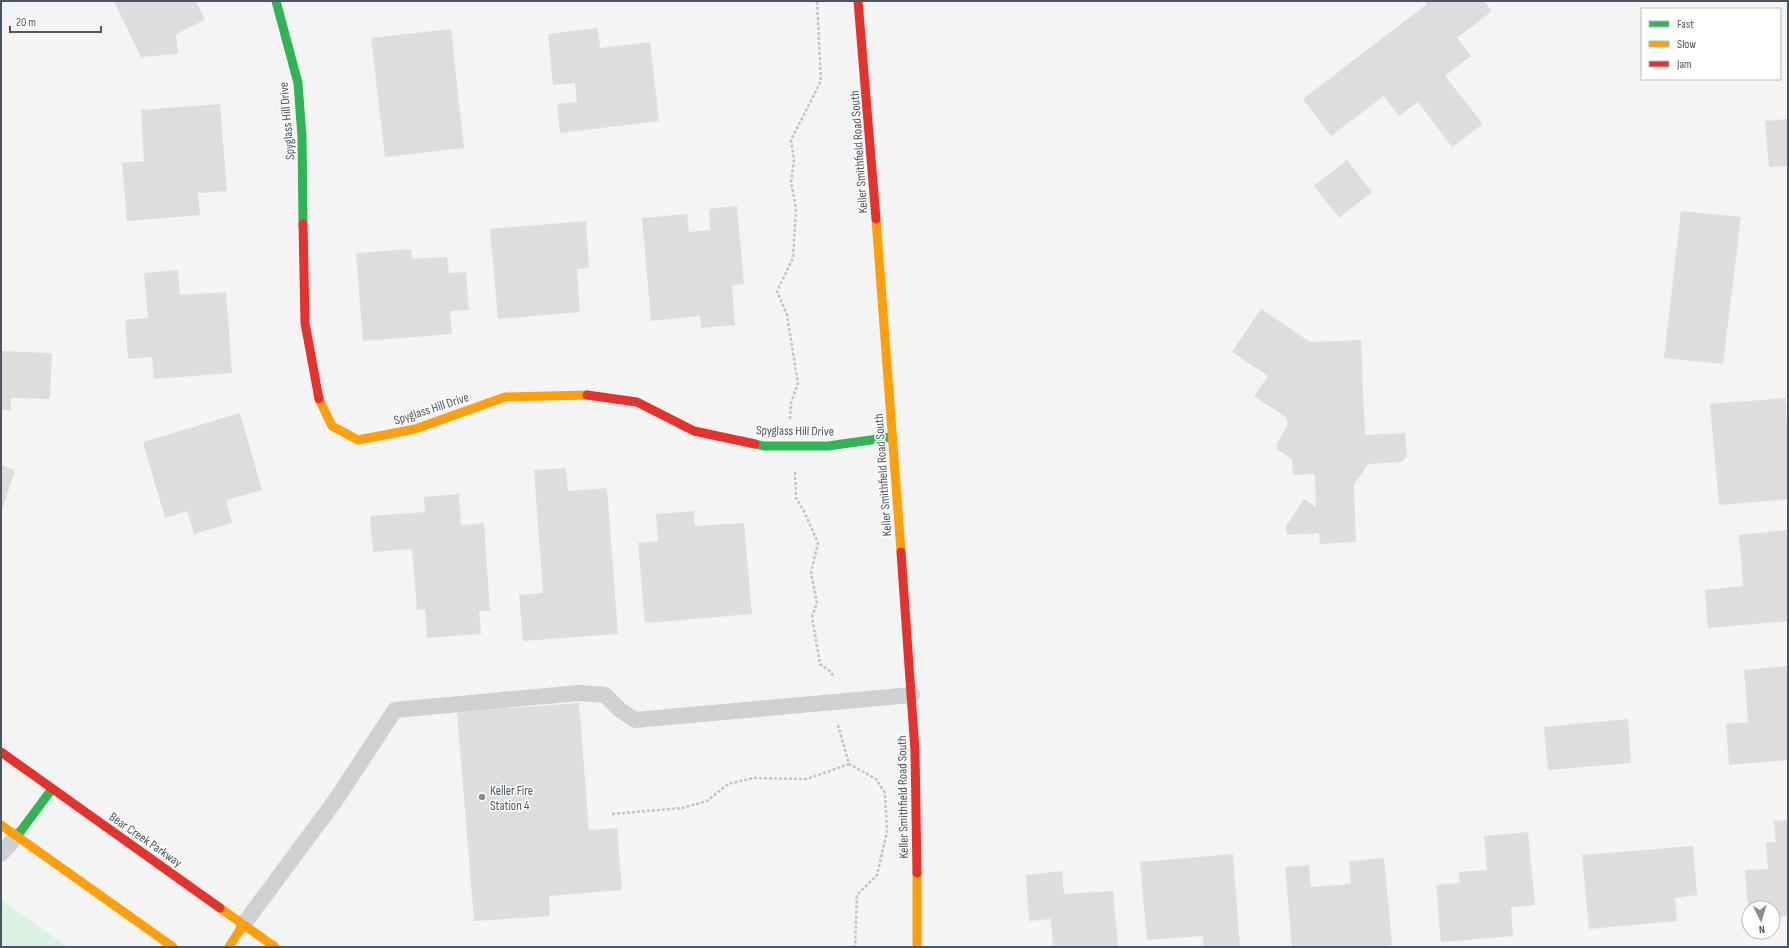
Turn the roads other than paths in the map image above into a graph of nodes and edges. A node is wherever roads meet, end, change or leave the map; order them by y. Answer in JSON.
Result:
{"nodes":[{"id":1,"x":276,"y":1,"type":"edge"},
{"id":2,"x":858,"y":1,"type":"edge"},
{"id":3,"x":892,"y":436,"type":"junction"},
{"id":4,"x":912,"y":695,"type":"junction"},
{"id":5,"x":1,"y":752,"type":"edge"},
{"id":6,"x":52,"y":788,"type":"junction"},
{"id":7,"x":1,"y":825,"type":"edge"},
{"id":8,"x":17,"y":836,"type":"junction"},
{"id":9,"x":1,"y":854,"type":"edge"},
{"id":10,"x":244,"y":925,"type":"junction"},
{"id":11,"x":173,"y":947,"type":"edge"},
{"id":12,"x":229,"y":947,"type":"edge"},
{"id":13,"x":275,"y":947,"type":"edge"},
{"id":14,"x":917,"y":947,"type":"edge"}],
"edges":[{"from":1,"to":3,"type":"main road","name":"Spyglass Hill Drive"},
{"from":2,"to":3,"type":"main road","name":"Keller Smithfield Road South"},
{"from":3,"to":4,"type":"main road","name":"Keller Smithfield Road South"},
{"from":4,"to":10,"type":"lane"},
{"from":4,"to":14,"type":"main road","name":"Keller Smithfield Road South"},
{"from":5,"to":6,"type":"main road","name":"Bear Creek Parkway"},
{"from":6,"to":8,"type":"main road"},
{"from":6,"to":10,"type":"main road","name":"Bear Creek Parkway"},
{"from":7,"to":8,"type":"main road"},
{"from":8,"to":9,"type":"lane"},
{"from":8,"to":11,"type":"main road"},
{"from":10,"to":12,"type":"main road"},
{"from":10,"to":13,"type":"main road","name":"Bear Creek Parkway"}]}
